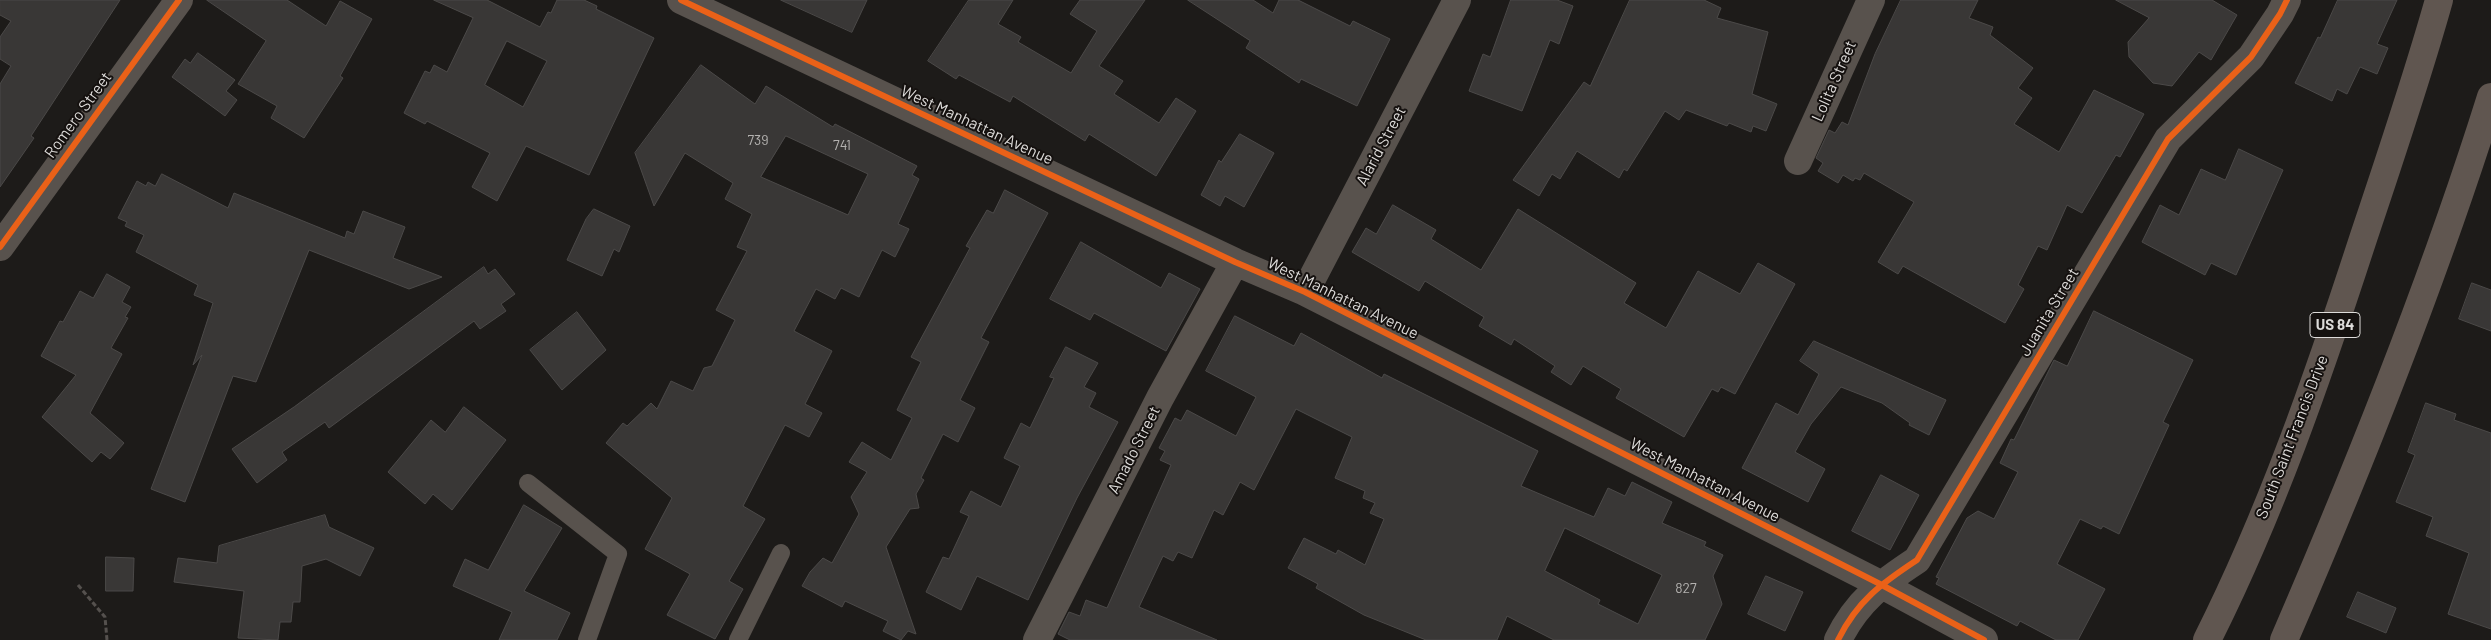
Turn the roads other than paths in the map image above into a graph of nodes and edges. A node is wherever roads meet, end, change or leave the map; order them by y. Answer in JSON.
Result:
{"nodes":[{"id":1,"x":179,"y":0,"type":"edge"},
{"id":2,"x":680,"y":0,"type":"edge"},
{"id":3,"x":1457,"y":0,"type":"edge"},
{"id":4,"x":1870,"y":0,"type":"edge"},
{"id":5,"x":2287,"y":0,"type":"edge"},
{"id":6,"x":2439,"y":0,"type":"edge"},
{"id":7,"x":2491,"y":97,"type":"edge"},
{"id":8,"x":1798,"y":161,"type":"dead end"},
{"id":9,"x":0,"y":247,"type":"edge"},
{"id":10,"x":1235,"y":262,"type":"junction"},
{"id":11,"x":1305,"y":292,"type":"junction"},
{"id":12,"x":528,"y":483,"type":"dead end"},
{"id":13,"x":781,"y":553,"type":"dead end"},
{"id":14,"x":1880,"y":584,"type":"junction"},
{"id":15,"x":586,"y":640,"type":"edge"},
{"id":16,"x":738,"y":640,"type":"edge"},
{"id":17,"x":1037,"y":640,"type":"edge"},
{"id":18,"x":1838,"y":640,"type":"edge"},
{"id":19,"x":1984,"y":640,"type":"edge"},
{"id":20,"x":2206,"y":640,"type":"edge"},
{"id":21,"x":2284,"y":640,"type":"edge"}],
"edges":[{"from":1,"to":9,"type":"street","name":"Romero Street"},
{"from":2,"to":10,"type":"street","name":"West Manhattan Avenue"},
{"from":3,"to":11,"type":"street","name":"Alarid Street"},
{"from":4,"to":8,"type":"street","name":"Lolita Street"},
{"from":5,"to":14,"type":"street","name":"Juanita Street"},
{"from":6,"to":20,"type":"highway","name":"South Saint Francis Drive","number":"US 84"},
{"from":7,"to":21,"type":"highway"},
{"from":10,"to":11,"type":"street","name":"West Manhattan Avenue"},
{"from":10,"to":17,"type":"street","name":"Amado Street"},
{"from":11,"to":14,"type":"street","name":"West Manhattan Avenue"},
{"from":12,"to":15,"type":"lane"},
{"from":13,"to":16,"type":"lane"},
{"from":14,"to":18,"type":"street","name":"Juanita Street"},
{"from":14,"to":19,"type":"street","name":"West Manhattan Avenue"}]}
